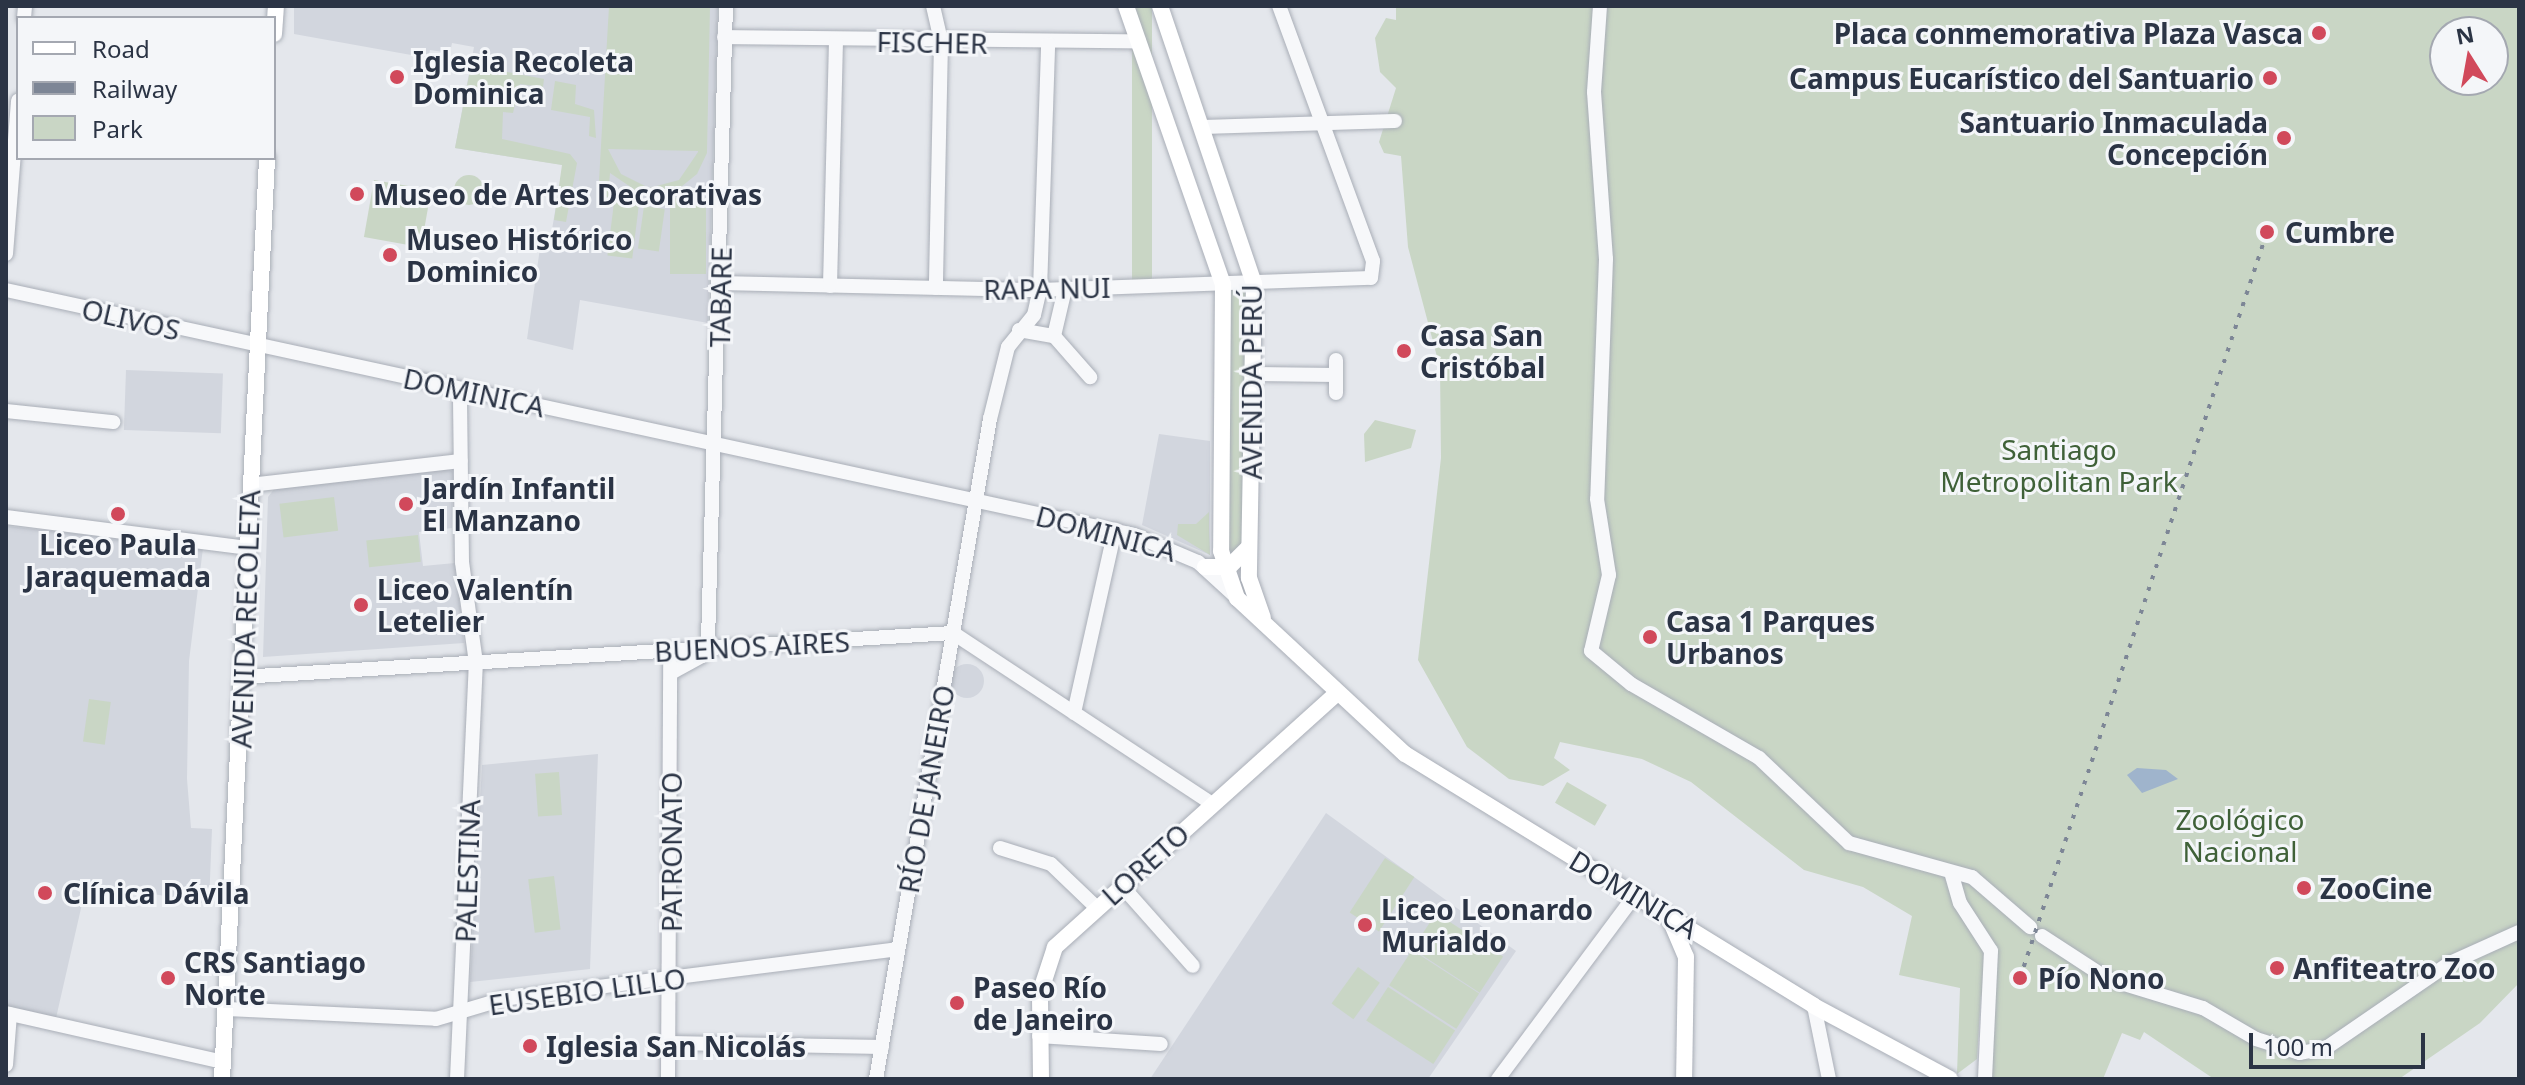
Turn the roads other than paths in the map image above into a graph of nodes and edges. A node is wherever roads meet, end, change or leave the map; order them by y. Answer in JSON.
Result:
{"nodes":[{"id":1,"x":726,"y":6,"type":"edge"},
{"id":2,"x":933,"y":6,"type":"edge"},
{"id":3,"x":1126,"y":6,"type":"edge"},
{"id":4,"x":1160,"y":6,"type":"edge"},
{"id":5,"x":1279,"y":6,"type":"edge"},
{"id":6,"x":1600,"y":6,"type":"edge"},
{"id":7,"x":724,"y":37,"type":"junction"},
{"id":8,"x":836,"y":40,"type":"junction"},
{"id":9,"x":1139,"y":41,"type":"junction"},
{"id":10,"x":941,"y":42,"type":"junction"},
{"id":11,"x":1048,"y":44,"type":"junction"},
{"id":12,"x":1395,"y":121,"type":"dead end"},
{"id":13,"x":1319,"y":122,"type":"junction"},
{"id":14,"x":16,"y":126,"type":"edge"},
{"id":15,"x":1202,"y":127,"type":"junction"},
{"id":16,"x":267,"y":160,"type":"edge"},
{"id":17,"x":6,"y":254,"type":"edge"},
{"id":18,"x":720,"y":283,"type":"junction"},
{"id":19,"x":1254,"y":283,"type":"junction"},
{"id":20,"x":1223,"y":284,"type":"junction"},
{"id":21,"x":830,"y":286,"type":"junction"},
{"id":22,"x":936,"y":288,"type":"junction"},
{"id":23,"x":1065,"y":289,"type":"junction"},
{"id":24,"x":6,"y":290,"type":"edge"},
{"id":25,"x":1040,"y":290,"type":"junction"},
{"id":26,"x":1019,"y":330,"type":"junction"},
{"id":27,"x":1054,"y":336,"type":"junction"},
{"id":28,"x":257,"y":347,"type":"junction"},
{"id":29,"x":1255,"y":374,"type":"junction"},
{"id":30,"x":1090,"y":377,"type":"dead end"},
{"id":31,"x":460,"y":389,"type":"junction"},
{"id":32,"x":1336,"y":393,"type":"dead end"},
{"id":33,"x":6,"y":411,"type":"edge"},
{"id":34,"x":113,"y":422,"type":"dead end"},
{"id":35,"x":713,"y":443,"type":"junction"},
{"id":36,"x":461,"y":461,"type":"junction"},
{"id":37,"x":250,"y":485,"type":"junction"},
{"id":38,"x":977,"y":500,"type":"junction"},
{"id":39,"x":6,"y":517,"type":"edge"},
{"id":40,"x":1115,"y":530,"type":"junction"},
{"id":41,"x":1251,"y":543,"type":"junction"},
{"id":42,"x":247,"y":548,"type":"junction"},
{"id":43,"x":1205,"y":567,"type":"junction"},
{"id":44,"x":1224,"y":569,"type":"junction"},
{"id":45,"x":1237,"y":598,"type":"junction"},
{"id":46,"x":1268,"y":625,"type":"junction"},
{"id":47,"x":953,"y":633,"type":"junction"},
{"id":48,"x":706,"y":649,"type":"junction"},
{"id":49,"x":670,"y":651,"type":"junction"},
{"id":50,"x":476,"y":663,"type":"junction"},
{"id":51,"x":671,"y":673,"type":"junction"},
{"id":52,"x":241,"y":677,"type":"junction"},
{"id":53,"x":1336,"y":694,"type":"junction"},
{"id":54,"x":1074,"y":713,"type":"junction"},
{"id":55,"x":1212,"y":804,"type":"junction"},
{"id":56,"x":1000,"y":848,"type":"dead end"},
{"id":57,"x":1951,"y":872,"type":"junction"},
{"id":58,"x":1121,"y":885,"type":"junction"},
{"id":59,"x":1636,"y":894,"type":"junction"},
{"id":60,"x":1096,"y":907,"type":"junction"},
{"id":61,"x":1664,"y":911,"type":"junction"},
{"id":62,"x":2519,"y":932,"type":"edge"},
{"id":63,"x":1713,"y":941,"type":"junction"},
{"id":64,"x":898,"y":949,"type":"junction"},
{"id":65,"x":1686,"y":957,"type":"junction"},
{"id":66,"x":1193,"y":966,"type":"dead end"},
{"id":67,"x":672,"y":979,"type":"junction"},
{"id":68,"x":1814,"y":1006,"type":"junction"},
{"id":69,"x":227,"y":1009,"type":"junction"},
{"id":70,"x":460,"y":1013,"type":"junction"},
{"id":71,"x":8,"y":1014,"type":"edge"},
{"id":72,"x":1039,"y":1036,"type":"junction"},
{"id":73,"x":670,"y":1043,"type":"junction"},
{"id":74,"x":1161,"y":1044,"type":"dead end"},
{"id":75,"x":882,"y":1047,"type":"junction"},
{"id":76,"x":1989,"y":1060,"type":"junction"},
{"id":77,"x":6,"y":1065,"type":"edge"},
{"id":78,"x":222,"y":1070,"type":"edge"},
{"id":79,"x":457,"y":1079,"type":"edge"},
{"id":80,"x":668,"y":1079,"type":"edge"},
{"id":81,"x":876,"y":1079,"type":"edge"},
{"id":82,"x":1041,"y":1079,"type":"edge"},
{"id":83,"x":1498,"y":1079,"type":"edge"},
{"id":84,"x":1684,"y":1079,"type":"edge"},
{"id":85,"x":1829,"y":1079,"type":"edge"},
{"id":86,"x":1950,"y":1079,"type":"edge"},
{"id":87,"x":1974,"y":1079,"type":"edge"},
{"id":88,"x":1985,"y":1079,"type":"edge"}],
"edges":[{"from":1,"to":7,"type":"street","name":"TABARE"},
{"from":2,"to":10,"type":"street"},
{"from":3,"to":9,"type":"main road","name":"AVENIDA PERÚ"},
{"from":4,"to":15,"type":"main road","name":"AVENIDA PERÚ"},
{"from":5,"to":13,"type":"street"},
{"from":6,"to":57,"type":"street"},
{"from":7,"to":8,"type":"street","name":"FISCHER"},
{"from":7,"to":18,"type":"street","name":"TABARE"},
{"from":8,"to":10,"type":"street","name":"FISCHER"},
{"from":8,"to":21,"type":"street"},
{"from":9,"to":11,"type":"street","name":"FISCHER"},
{"from":9,"to":20,"type":"main road","name":"AVENIDA PERÚ"},
{"from":10,"to":11,"type":"street","name":"FISCHER"},
{"from":10,"to":22,"type":"street"},
{"from":11,"to":25,"type":"street"},
{"from":12,"to":13,"type":"street"},
{"from":13,"to":15,"type":"street"},
{"from":13,"to":19,"type":"street","name":"RAPA NUI"},
{"from":14,"to":17,"type":"street"},
{"from":15,"to":19,"type":"main road","name":"AVENIDA PERÚ"},
{"from":16,"to":28,"type":"main road","name":"AVENIDA RECOLETA"},
{"from":18,"to":21,"type":"street","name":"RAPA NUI"},
{"from":18,"to":35,"type":"street","name":"TABARE"},
{"from":19,"to":20,"type":"street","name":"RAPA NUI"},
{"from":19,"to":29,"type":"main road","name":"AVENIDA PERÚ"},
{"from":20,"to":23,"type":"street","name":"RAPA NUI"},
{"from":20,"to":44,"type":"main road","name":"AVENIDA PERÚ"},
{"from":21,"to":22,"type":"street","name":"RAPA NUI"},
{"from":22,"to":25,"type":"street","name":"RAPA NUI"},
{"from":23,"to":25,"type":"street","name":"RAPA NUI"},
{"from":23,"to":27,"type":"street"},
{"from":24,"to":28,"type":"street","name":"OLIVOS"},
{"from":25,"to":26,"type":"street","name":"RÍO DE JANEIRO"},
{"from":26,"to":27,"type":"street"},
{"from":26,"to":38,"type":"street","name":"RÍO DE JANEIRO"},
{"from":27,"to":30,"type":"street"},
{"from":28,"to":31,"type":"street","name":"DOMINICA"},
{"from":28,"to":37,"type":"main road","name":"AVENIDA RECOLETA"},
{"from":29,"to":32,"type":"street"},
{"from":29,"to":41,"type":"main road","name":"AVENIDA PERÚ"},
{"from":31,"to":35,"type":"street","name":"DOMINICA"},
{"from":31,"to":36,"type":"street","name":"PALESTINA"},
{"from":33,"to":34,"type":"street"},
{"from":35,"to":38,"type":"street","name":"DOMINICA"},
{"from":35,"to":48,"type":"street","name":"TABARE"},
{"from":36,"to":37,"type":"street"},
{"from":36,"to":50,"type":"street","name":"PALESTINA"},
{"from":37,"to":42,"type":"main road","name":"AVENIDA RECOLETA"},
{"from":38,"to":40,"type":"street","name":"DOMINICA"},
{"from":38,"to":47,"type":"street","name":"RÍO DE JANEIRO"},
{"from":39,"to":42,"type":"street"},
{"from":40,"to":43,"type":"street","name":"DOMINICA"},
{"from":40,"to":54,"type":"street"},
{"from":41,"to":44,"type":"main road"},
{"from":41,"to":46,"type":"main road","name":"AVENIDA PERÚ"},
{"from":42,"to":52,"type":"main road","name":"AVENIDA RECOLETA"},
{"from":43,"to":44,"type":"main road"},
{"from":43,"to":45,"type":"street","name":"DOMINICA"},
{"from":44,"to":45,"type":"main road","name":"AVENIDA PERÚ"},
{"from":45,"to":46,"type":"main road","name":"DOMINICA"},
{"from":46,"to":53,"type":"main road","name":"DOMINICA"},
{"from":47,"to":48,"type":"street","name":"BUENOS AIRES"},
{"from":47,"to":54,"type":"street"},
{"from":47,"to":64,"type":"street","name":"RÍO DE JANEIRO"},
{"from":48,"to":49,"type":"street","name":"BUENOS AIRES"},
{"from":48,"to":51,"type":"street"},
{"from":49,"to":50,"type":"street","name":"BUENOS AIRES"},
{"from":49,"to":51,"type":"street","name":"PATRONATO"},
{"from":50,"to":52,"type":"street","name":"BUENOS AIRES"},
{"from":50,"to":70,"type":"street","name":"PALESTINA"},
{"from":51,"to":67,"type":"street","name":"PATRONATO"},
{"from":52,"to":69,"type":"main road","name":"AVENIDA RECOLETA"},
{"from":53,"to":55,"type":"main road","name":"LORETO"},
{"from":53,"to":59,"type":"main road","name":"DOMINICA"},
{"from":54,"to":55,"type":"street"},
{"from":55,"to":58,"type":"main road","name":"LORETO"},
{"from":56,"to":60,"type":"street"},
{"from":57,"to":62,"type":"street"},
{"from":57,"to":76,"type":"street"},
{"from":58,"to":60,"type":"main road","name":"LORETO"},
{"from":58,"to":66,"type":"street"},
{"from":59,"to":61,"type":"main road","name":"DOMINICA"},
{"from":59,"to":83,"type":"street"},
{"from":60,"to":72,"type":"main road","name":"LORETO"},
{"from":61,"to":63,"type":"main road","name":"DOMINICA"},
{"from":61,"to":65,"type":"main road"},
{"from":63,"to":65,"type":"main road"},
{"from":63,"to":68,"type":"main road","name":"DOMINICA"},
{"from":64,"to":67,"type":"street","name":"EUSEBIO LILLO"},
{"from":64,"to":75,"type":"street","name":"RÍO DE JANEIRO"},
{"from":65,"to":84,"type":"main road"},
{"from":67,"to":70,"type":"street","name":"EUSEBIO LILLO"},
{"from":67,"to":73,"type":"street","name":"PATRONATO"},
{"from":68,"to":85,"type":"street"},
{"from":68,"to":86,"type":"main road","name":"DOMINICA"},
{"from":69,"to":70,"type":"street","name":"EUSEBIO LILLO"},
{"from":69,"to":78,"type":"main road","name":"AVENIDA RECOLETA"},
{"from":70,"to":79,"type":"street","name":"PALESTINA"},
{"from":71,"to":77,"type":"street"},
{"from":71,"to":78,"type":"street"},
{"from":72,"to":74,"type":"street"},
{"from":72,"to":82,"type":"main road","name":"LORETO"},
{"from":73,"to":75,"type":"street"},
{"from":73,"to":80,"type":"street","name":"PATRONATO"},
{"from":75,"to":81,"type":"street","name":"RÍO DE JANEIRO"},
{"from":76,"to":87,"type":"street"},
{"from":76,"to":88,"type":"street"}]}
